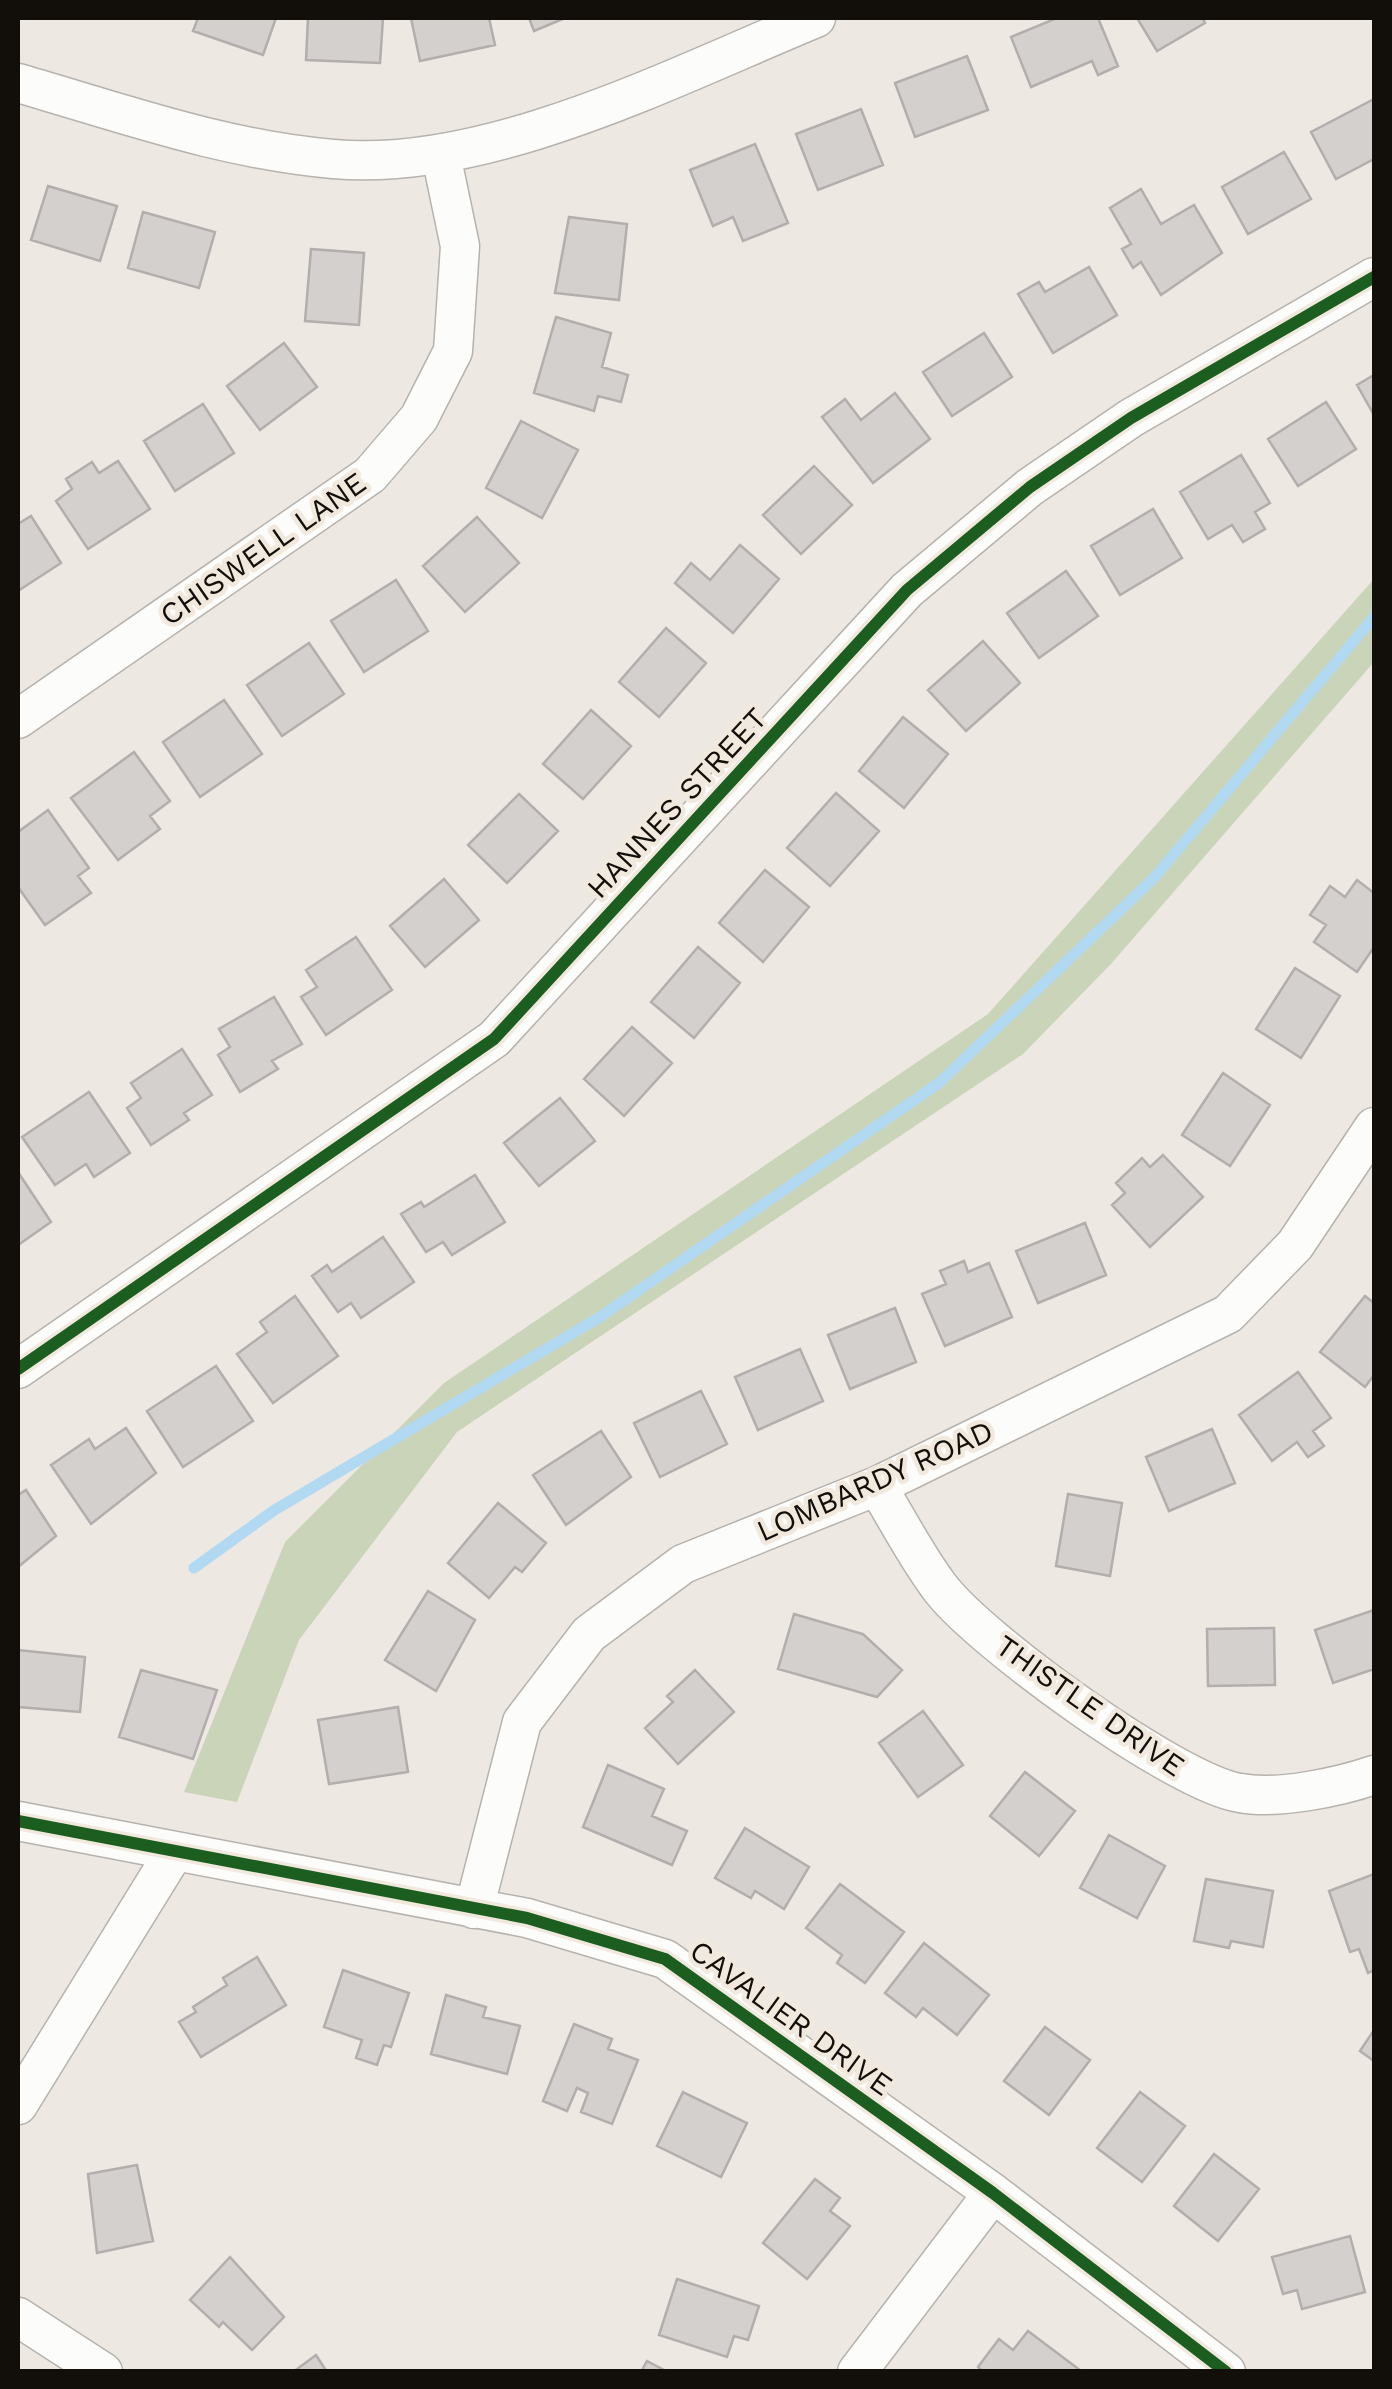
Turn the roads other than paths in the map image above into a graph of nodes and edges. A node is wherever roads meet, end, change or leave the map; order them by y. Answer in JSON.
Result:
{"nodes":[{"id":1,"x":816,"y":18,"type":"edge"},
{"id":2,"x":18,"y":83,"type":"edge"},
{"id":3,"x":441,"y":155,"type":"junction"},
{"id":4,"x":1374,"y":276,"type":"edge"},
{"id":5,"x":18,"y":719,"type":"edge"},
{"id":6,"x":1374,"y":1127,"type":"edge"},
{"id":7,"x":18,"y":1369,"type":"edge"},
{"id":8,"x":877,"y":1486,"type":"junction"},
{"id":9,"x":1374,"y":1775,"type":"edge"},
{"id":10,"x":18,"y":1821,"type":"edge"},
{"id":11,"x":172,"y":1854,"type":"junction"},
{"id":12,"x":474,"y":1909,"type":"junction"},
{"id":13,"x":18,"y":2105,"type":"edge"},
{"id":14,"x":993,"y":2193,"type":"junction"},
{"id":15,"x":18,"y":2318,"type":"edge"},
{"id":16,"x":104,"y":2372,"type":"edge"},
{"id":17,"x":857,"y":2372,"type":"edge"},
{"id":18,"x":1226,"y":2372,"type":"edge"}],
"edges":[{"from":1,"to":3,"type":"street"},
{"from":2,"to":3,"type":"street"},
{"from":3,"to":5,"type":"street","name":"CHISWELL LANE"},
{"from":4,"to":7,"type":"street","name":"HANNES STREET"},
{"from":6,"to":8,"type":"street","name":"LOMBARDY ROAD"},
{"from":8,"to":9,"type":"street","name":"THISTLE DRIVE"},
{"from":8,"to":12,"type":"street","name":"LOMBARDY ROAD"},
{"from":10,"to":11,"type":"street","name":"CAVALIER DRIVE"},
{"from":11,"to":12,"type":"street","name":"CAVALIER DRIVE"},
{"from":11,"to":13,"type":"street"},
{"from":12,"to":14,"type":"street","name":"CAVALIER DRIVE"},
{"from":14,"to":17,"type":"street"},
{"from":14,"to":18,"type":"street","name":"CAVALIER DRIVE"},
{"from":15,"to":16,"type":"street"}]}
